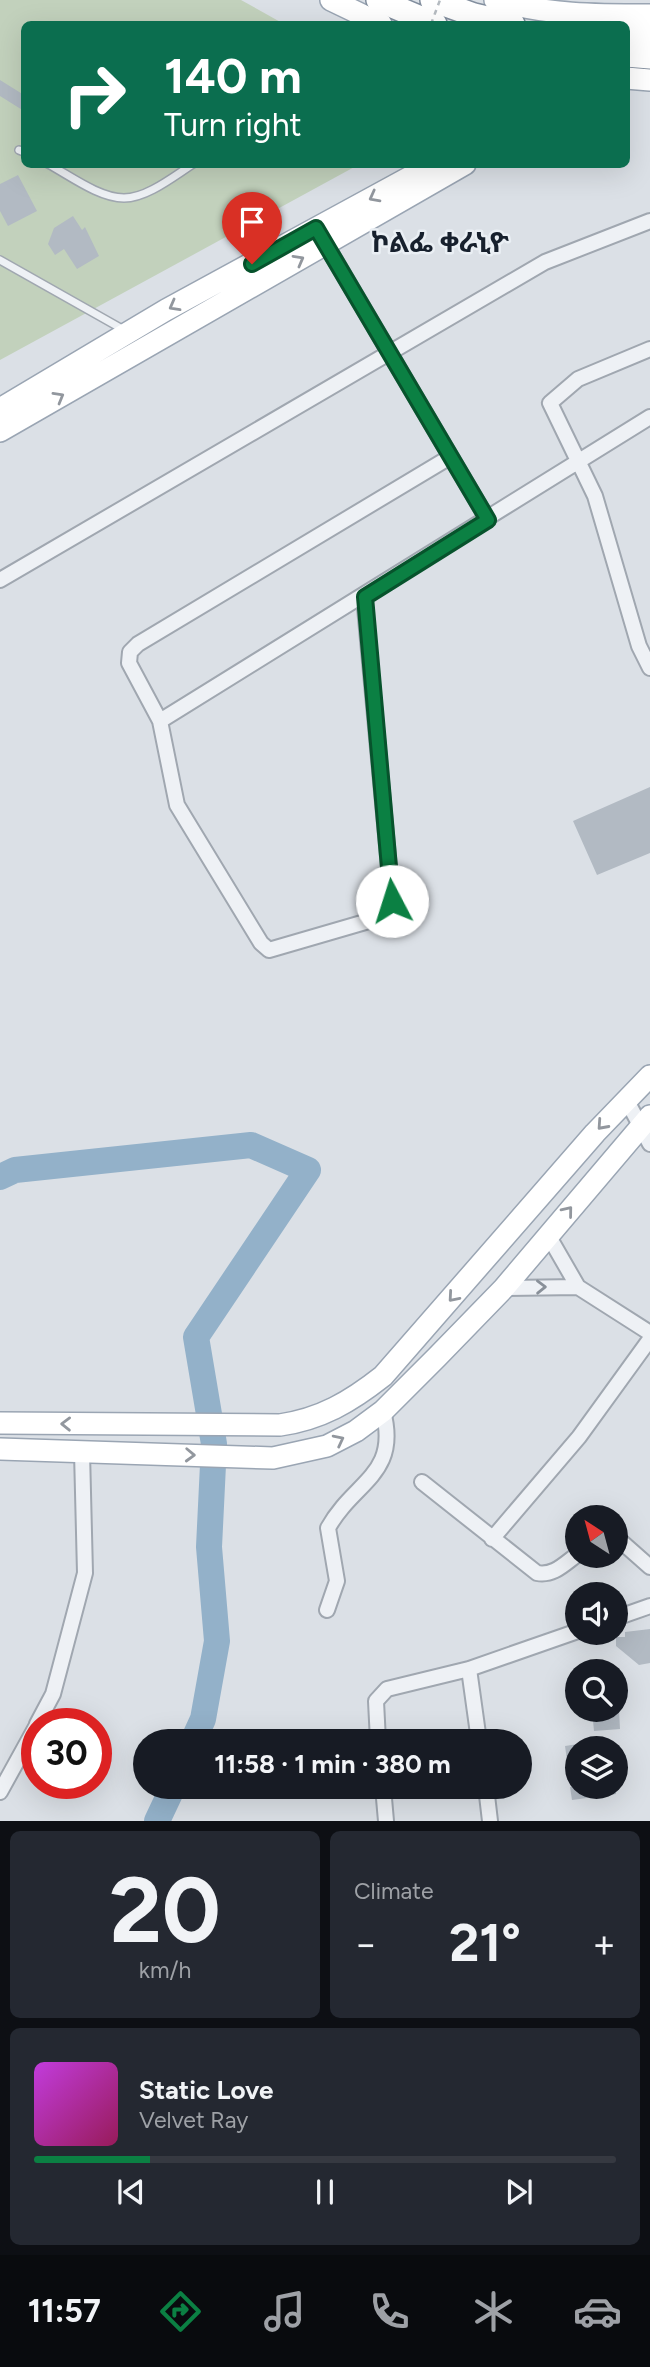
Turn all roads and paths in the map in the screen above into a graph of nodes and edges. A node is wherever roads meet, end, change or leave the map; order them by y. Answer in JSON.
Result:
{"nodes":[{"id":1,"x":331,"y":0,"type":"edge"},
{"id":2,"x":378,"y":0,"type":"edge"},
{"id":3,"x":432,"y":0,"type":"edge"},
{"id":4,"x":440,"y":0,"type":"edge"},
{"id":5,"x":495,"y":0,"type":"edge"},
{"id":6,"x":650,"y":15,"type":"edge"},
{"id":7,"x":375,"y":21,"type":"edge"},
{"id":8,"x":426,"y":21,"type":"edge"},
{"id":9,"x":434,"y":21,"type":"edge"},
{"id":10,"x":500,"y":21,"type":"edge"},
{"id":11,"x":630,"y":36,"type":"edge"},
{"id":12,"x":650,"y":36,"type":"edge"},
{"id":13,"x":630,"y":55,"type":"edge"},
{"id":14,"x":650,"y":57,"type":"edge"},
{"id":15,"x":630,"y":78,"type":"edge"},
{"id":16,"x":650,"y":80,"type":"edge"},
{"id":17,"x":56,"y":168,"type":"edge"},
{"id":18,"x":186,"y":168,"type":"edge"},
{"id":19,"x":428,"y":168,"type":"edge"},
{"id":20,"x":457,"y":168,"type":"edge"},
{"id":21,"x":650,"y":221,"type":"edge"},
{"id":22,"x":321,"y":237,"type":"junction"},
{"id":23,"x":0,"y":260,"type":"edge"},
{"id":24,"x":129,"y":333,"type":"junction"},
{"id":25,"x":650,"y":349,"type":"edge"},
{"id":26,"x":390,"y":351,"type":"junction"},
{"id":27,"x":0,"y":409,"type":"edge"},
{"id":28,"x":650,"y":417,"type":"edge"},
{"id":29,"x":0,"y":431,"type":"edge"},
{"id":30,"x":450,"y":457,"type":"junction"},
{"id":31,"x":579,"y":462,"type":"junction"},
{"id":32,"x":488,"y":520,"type":"junction"},
{"id":33,"x":0,"y":580,"type":"edge"},
{"id":34,"x":365,"y":597,"type":"junction"},
{"id":35,"x":650,"y":668,"type":"edge"},
{"id":36,"x":160,"y":721,"type":"junction"},
{"id":37,"x":650,"y":1076,"type":"edge"},
{"id":38,"x":626,"y":1099,"type":"junction"},
{"id":39,"x":646,"y":1129,"type":"edge"},
{"id":40,"x":548,"y":1235,"type":"junction"},
{"id":41,"x":578,"y":1287,"type":"junction"},
{"id":42,"x":504,"y":1288,"type":"junction"},
{"id":43,"x":650,"y":1333,"type":"edge"},
{"id":44,"x":650,"y":1339,"type":"edge"},
{"id":45,"x":383,"y":1411,"type":"junction"},
{"id":46,"x":0,"y":1423,"type":"edge"},
{"id":47,"x":0,"y":1449,"type":"edge"},
{"id":48,"x":82,"y":1452,"type":"junction"},
{"id":49,"x":422,"y":1482,"type":"dead end"},
{"id":50,"x":492,"y":1539,"type":"junction"},
{"id":51,"x":628,"y":1548,"type":"edge"},
{"id":52,"x":565,"y":1562,"type":"edge"},
{"id":53,"x":650,"y":1567,"type":"edge"},
{"id":54,"x":650,"y":1606,"type":"edge"},
{"id":55,"x":327,"y":1610,"type":"dead end"},
{"id":56,"x":628,"y":1614,"type":"edge"},
{"id":57,"x":565,"y":1636,"type":"edge"},
{"id":58,"x":469,"y":1669,"type":"junction"},
{"id":59,"x":46,"y":1708,"type":"edge"},
{"id":60,"x":377,"y":1729,"type":"edge"},
{"id":61,"x":477,"y":1729,"type":"edge"},
{"id":62,"x":21,"y":1753,"type":"edge"},
{"id":63,"x":0,"y":1792,"type":"edge"},
{"id":64,"x":384,"y":1799,"type":"edge"},
{"id":65,"x":488,"y":1799,"type":"edge"},
{"id":66,"x":386,"y":1821,"type":"edge"},
{"id":67,"x":491,"y":1821,"type":"edge"}],
"edges":[{"from":1,"to":7,"type":"main road"},
{"from":2,"to":8,"type":"highway"},
{"from":3,"to":10,"type":"highway"},
{"from":4,"to":9,"type":"path","bridge":true},
{"from":5,"to":6,"type":"main road"},
{"from":11,"to":12,"type":"highway"},
{"from":13,"to":14,"type":"highway"},
{"from":15,"to":16,"type":"main road"},
{"from":17,"to":18,"type":"lane"},
{"from":19,"to":22,"type":"main road","one_way":true},
{"from":20,"to":22,"type":"main road"},
{"from":21,"to":26,"type":"street"},
{"from":22,"to":24,"type":"main road","one_way":true},
{"from":22,"to":26,"type":"street"},
{"from":29,"to":22,"type":"main road","one_way":true},
{"from":23,"to":24,"type":"lane"},
{"from":24,"to":27,"type":"main road"},
{"from":25,"to":31,"type":"street"},
{"from":26,"to":30,"type":"street"},
{"from":26,"to":33,"type":"street"},
{"from":28,"to":31,"type":"street"},
{"from":30,"to":32,"type":"street"},
{"from":30,"to":36,"type":"street"},
{"from":31,"to":32,"type":"street"},
{"from":31,"to":35,"type":"street"},
{"from":32,"to":34,"type":"street"},
{"from":34,"to":36,"type":"street"},
{"from":34,"to":36,"type":"street"},
{"from":37,"to":38,"type":"main road"},
{"from":38,"to":39,"type":"street"},
{"from":38,"to":46,"type":"main road","one_way":true},
{"from":40,"to":39,"type":"main road","one_way":true},
{"from":40,"to":41,"type":"street"},
{"from":40,"to":42,"type":"main road"},
{"from":42,"to":41,"type":"street","one_way":true},
{"from":41,"to":43,"type":"street"},
{"from":42,"to":45,"type":"main road"},
{"from":44,"to":50,"type":"street"},
{"from":48,"to":45,"type":"main road","one_way":true},
{"from":45,"to":55,"type":"street"},
{"from":47,"to":48,"type":"main road"},
{"from":48,"to":59,"type":"street"},
{"from":49,"to":50,"type":"street"},
{"from":50,"to":52,"type":"street"},
{"from":51,"to":53,"type":"street"},
{"from":54,"to":56,"type":"street"},
{"from":57,"to":58,"type":"street"},
{"from":58,"to":60,"type":"street"},
{"from":58,"to":61,"type":"street"},
{"from":62,"to":63,"type":"street"},
{"from":64,"to":66,"type":"street"},
{"from":65,"to":67,"type":"street"}]}
